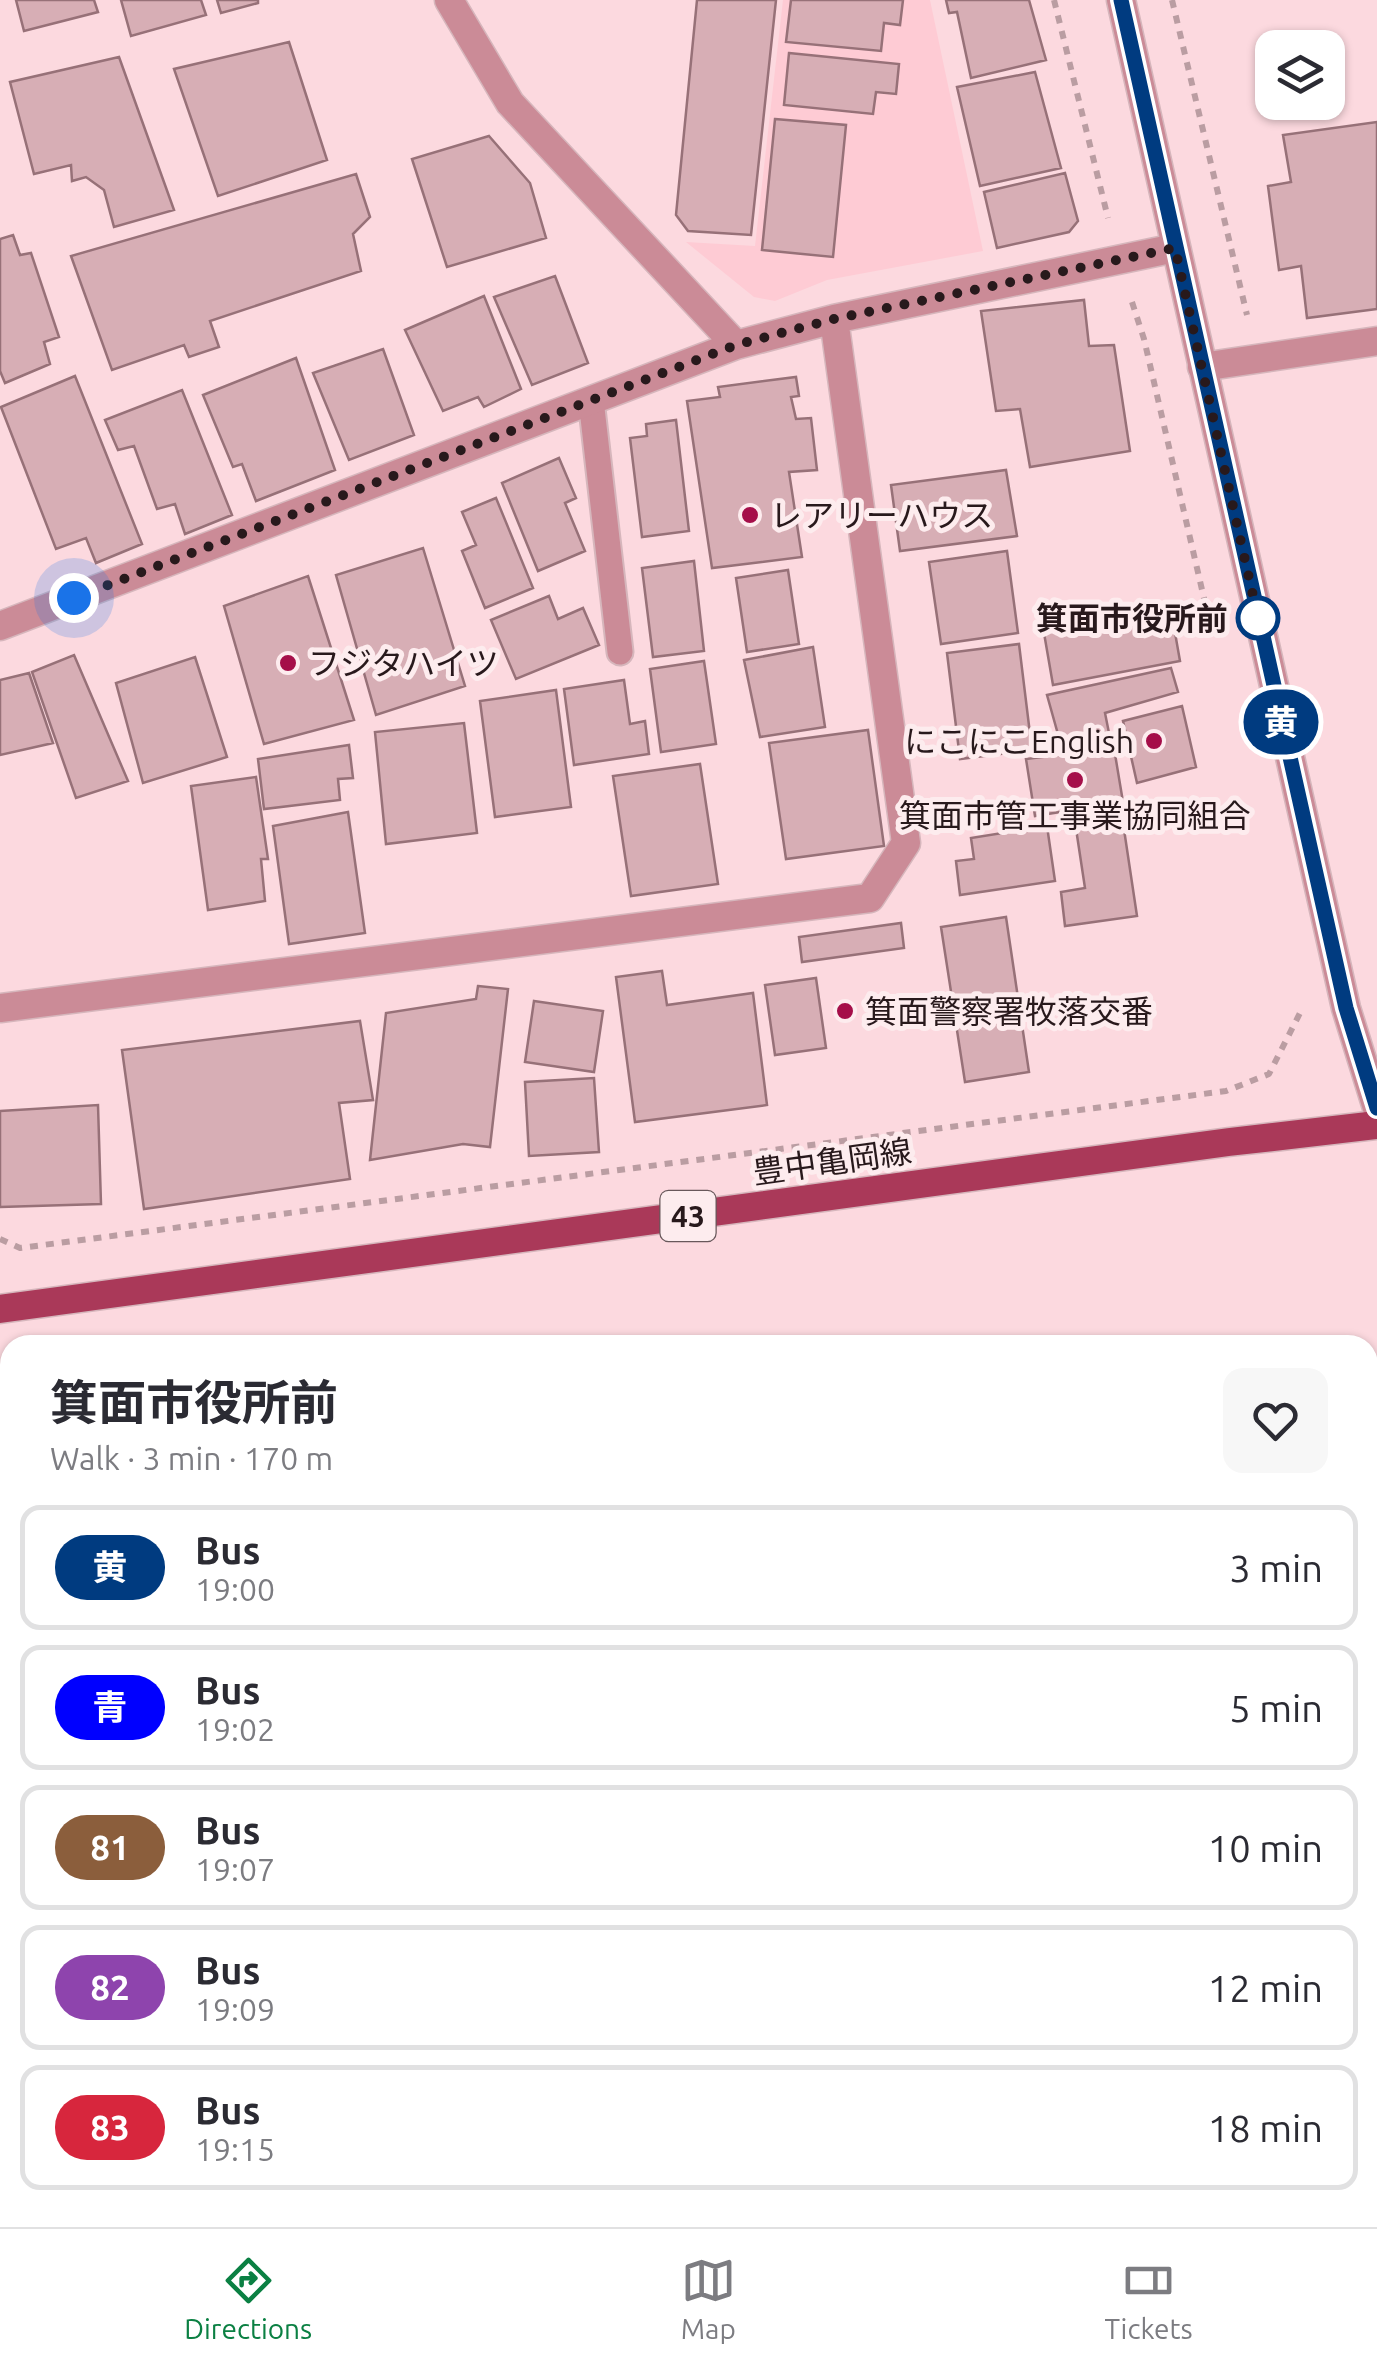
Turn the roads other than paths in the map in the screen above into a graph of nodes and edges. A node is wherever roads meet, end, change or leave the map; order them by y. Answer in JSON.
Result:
{"nodes":[{"id":1,"x":449,"y":0,"type":"edge"},
{"id":2,"x":1121,"y":0,"type":"edge"},
{"id":3,"x":1175,"y":248,"type":"junction"},
{"id":4,"x":834,"y":319,"type":"junction"},
{"id":5,"x":1377,"y":341,"type":"edge"},
{"id":6,"x":736,"y":345,"type":"junction"},
{"id":7,"x":1202,"y":368,"type":"junction"},
{"id":8,"x":591,"y":400,"type":"junction"},
{"id":9,"x":0,"y":626,"type":"edge"},
{"id":10,"x":620,"y":652,"type":"dead end"},
{"id":11,"x":0,"y":1008,"type":"edge"},
{"id":12,"x":1377,"y":1108,"type":"edge"},
{"id":13,"x":1377,"y":1126,"type":"edge"},
{"id":14,"x":0,"y":1309,"type":"edge"}],
"edges":[{"from":1,"to":6,"type":"street"},
{"from":2,"to":3,"type":"street"},
{"from":3,"to":4,"type":"street"},
{"from":3,"to":7,"type":"street"},
{"from":4,"to":6,"type":"street"},
{"from":4,"to":11,"type":"street"},
{"from":5,"to":7,"type":"street"},
{"from":6,"to":8,"type":"street"},
{"from":7,"to":12,"type":"street"},
{"from":8,"to":9,"type":"street"},
{"from":8,"to":10,"type":"lane"},
{"from":13,"to":14,"type":"main road","name":"豊中亀岡線","number":"43"}]}
